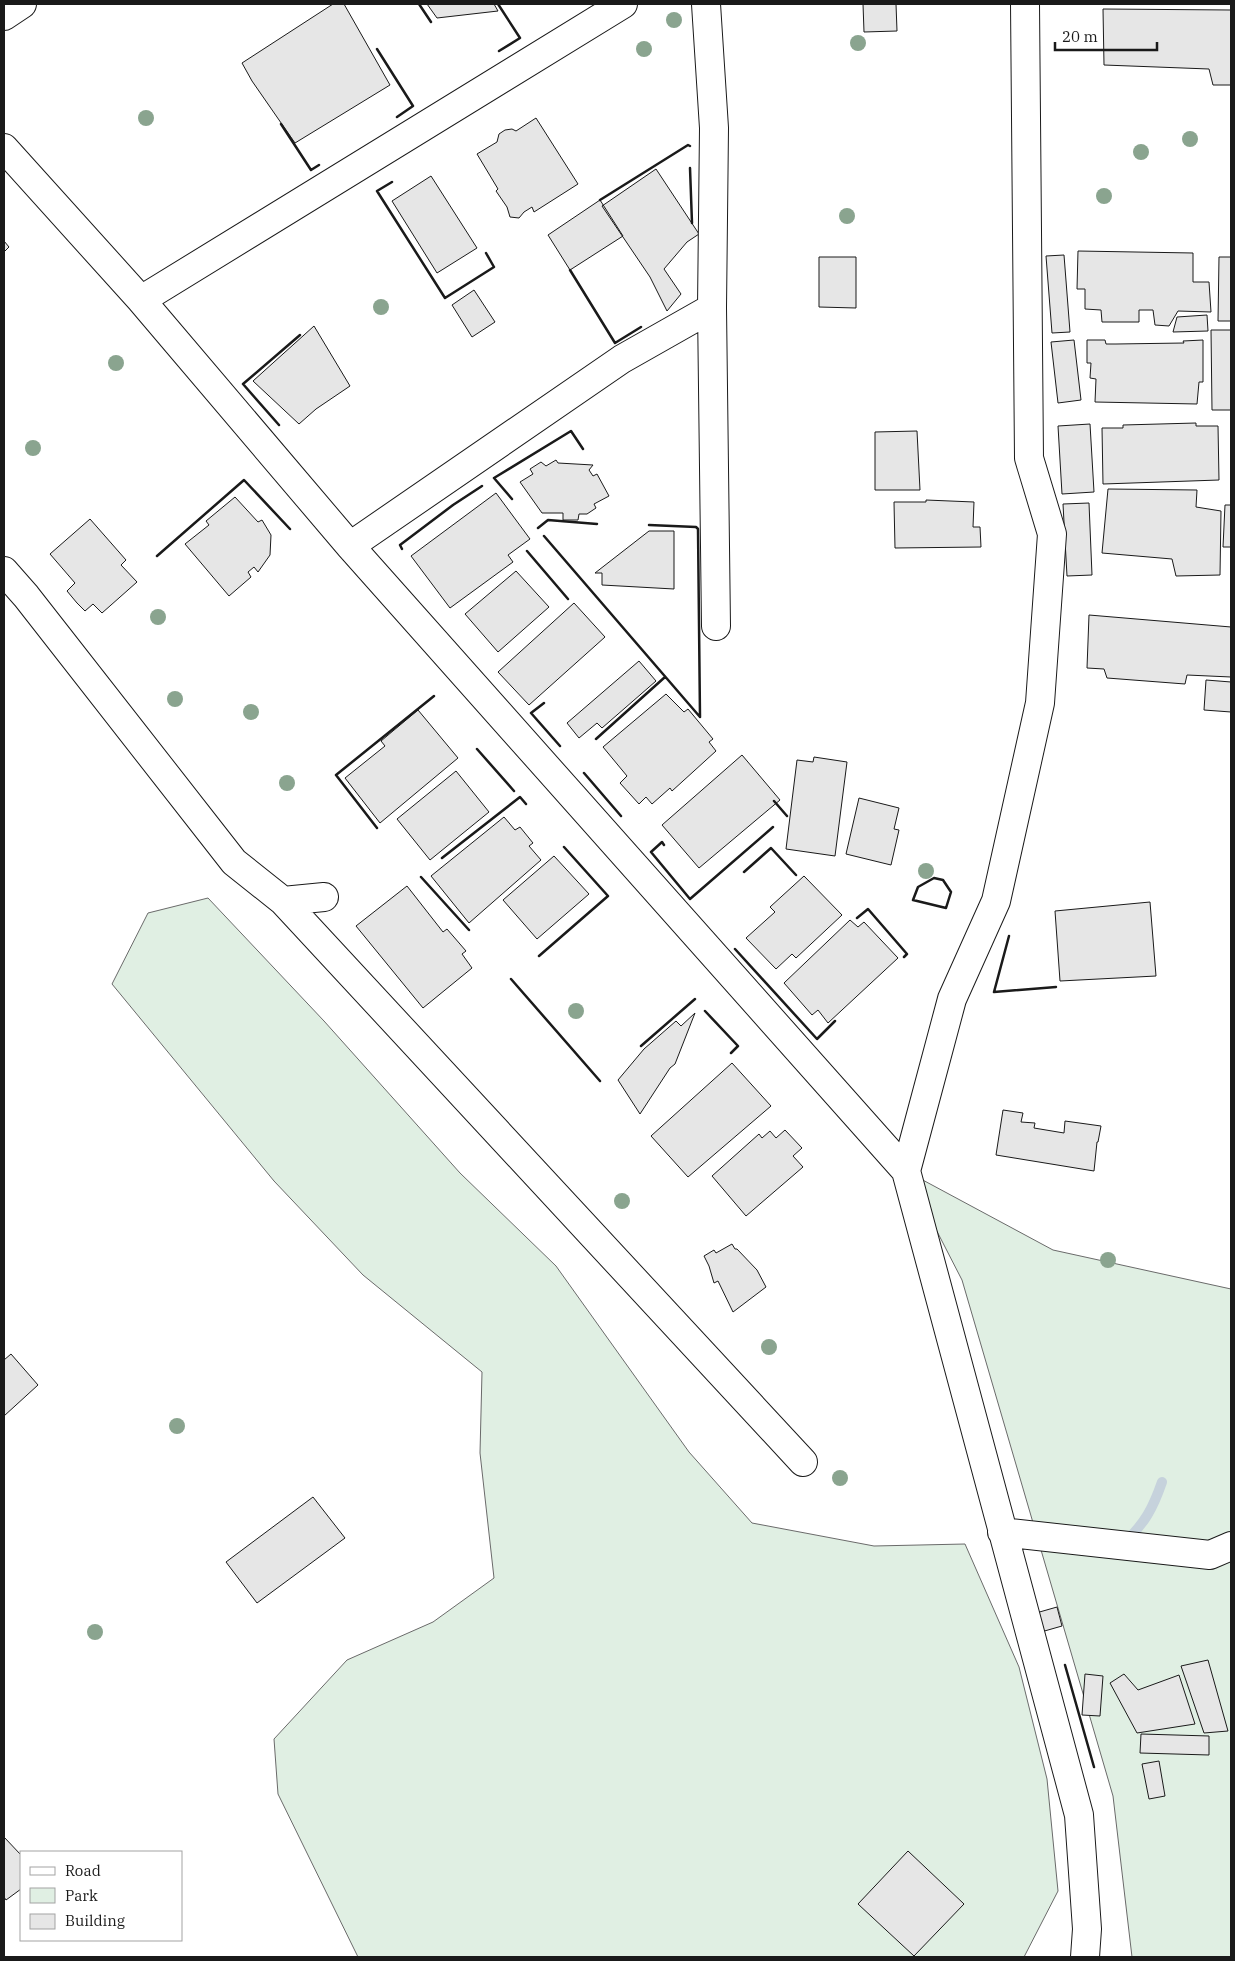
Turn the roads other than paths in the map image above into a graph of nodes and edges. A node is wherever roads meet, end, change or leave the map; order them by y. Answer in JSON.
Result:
{"nodes":[{"id":1,"x":22,"y":4,"type":"edge"},
{"id":2,"x":623,"y":4,"type":"edge"},
{"id":3,"x":706,"y":4,"type":"edge"},
{"id":4,"x":1025,"y":4,"type":"edge"},
{"id":5,"x":4,"y":16,"type":"edge"},
{"id":6,"x":4,"y":148,"type":"edge"},
{"id":7,"x":141,"y":300,"type":"junction"},
{"id":8,"x":712,"y":308,"type":"junction"},
{"id":9,"x":350,"y":546,"type":"junction"},
{"id":10,"x":4,"y":571,"type":"edge"},
{"id":11,"x":716,"y":626,"type":"dead end"},
{"id":12,"x":324,"y":897,"type":"dead end"},
{"id":13,"x":283,"y":901,"type":"junction"},
{"id":14,"x":906,"y":1171,"type":"junction"},
{"id":15,"x":803,"y":1462,"type":"dead end"},
{"id":16,"x":1002,"y":1532,"type":"junction"},
{"id":17,"x":1231,"y":1546,"type":"edge"},
{"id":18,"x":1084,"y":1957,"type":"edge"}],
"edges":[{"from":1,"to":5,"type":"street"},
{"from":2,"to":7,"type":"street"},
{"from":3,"to":8,"type":"street"},
{"from":4,"to":14,"type":"street"},
{"from":6,"to":7,"type":"street"},
{"from":7,"to":9,"type":"street"},
{"from":8,"to":9,"type":"street"},
{"from":8,"to":11,"type":"street"},
{"from":9,"to":14,"type":"street"},
{"from":10,"to":13,"type":"street"},
{"from":12,"to":13,"type":"street"},
{"from":13,"to":15,"type":"street"},
{"from":14,"to":16,"type":"street"},
{"from":16,"to":17,"type":"street"},
{"from":16,"to":18,"type":"street"}]}
